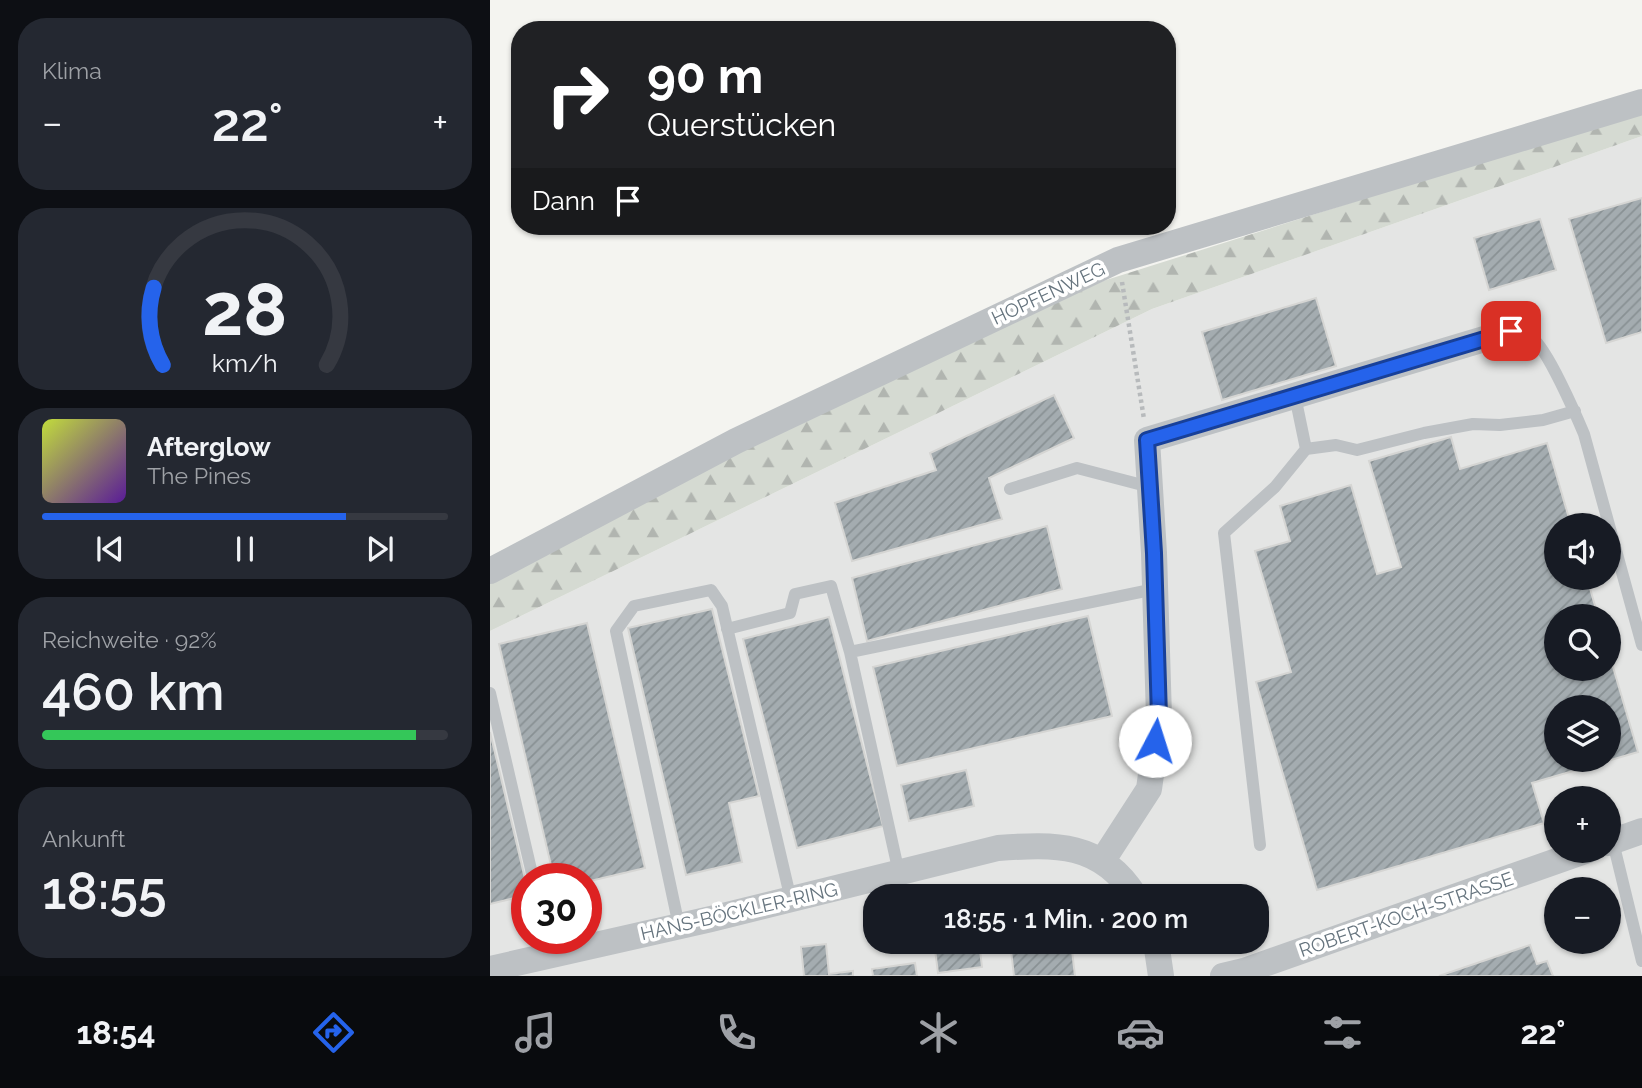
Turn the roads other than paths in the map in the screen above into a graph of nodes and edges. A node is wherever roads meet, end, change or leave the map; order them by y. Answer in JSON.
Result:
{"nodes":[{"id":1,"x":1642,"y":102,"type":"edge"},
{"id":2,"x":1511,"y":331,"type":"joint"},
{"id":3,"x":1295,"y":396,"type":"junction"},
{"id":4,"x":1575,"y":411,"type":"junction"},
{"id":5,"x":1306,"y":449,"type":"junction"},
{"id":6,"x":1150,"y":487,"type":"junction"},
{"id":7,"x":1010,"y":489,"type":"dead end"},
{"id":8,"x":490,"y":571,"type":"edge"},
{"id":9,"x":1155,"y":589,"type":"junction"},
{"id":10,"x":727,"y":629,"type":"junction"},
{"id":11,"x":1642,"y":645,"type":"edge"},
{"id":12,"x":850,"y":652,"type":"junction"},
{"id":13,"x":490,"y":693,"type":"edge"},
{"id":14,"x":1642,"y":831,"type":"edge"},
{"id":15,"x":1621,"y":839,"type":"edge"},
{"id":16,"x":1259,"y":845,"type":"dead end"},
{"id":17,"x":1103,"y":860,"type":"junction"},
{"id":18,"x":530,"y":863,"type":"edge"},
{"id":19,"x":1551,"y":863,"type":"edge"},
{"id":20,"x":1616,"y":863,"type":"edge"},
{"id":21,"x":899,"y":873,"type":"junction"},
{"id":22,"x":1128,"y":884,"type":"edge"},
{"id":23,"x":791,"y":900,"type":"junction"},
{"id":24,"x":679,"y":926,"type":"junction"},
{"id":25,"x":602,"y":938,"type":"edge"},
{"id":26,"x":528,"y":954,"type":"edge"},
{"id":27,"x":1158,"y":954,"type":"edge"},
{"id":28,"x":1642,"y":961,"type":"edge"},
{"id":29,"x":490,"y":969,"type":"edge"},
{"id":30,"x":1161,"y":976,"type":"edge"},
{"id":31,"x":1223,"y":976,"type":"edge"}],
"edges":[{"from":1,"to":8,"type":"street","name":"HOPFENWEG"},
{"from":2,"to":3,"type":"street"},
{"from":2,"to":4,"type":"lane"},
{"from":3,"to":5,"type":"lane"},
{"from":3,"to":6,"type":"street"},
{"from":4,"to":5,"type":"lane"},
{"from":4,"to":11,"type":"lane"},
{"from":5,"to":16,"type":"lane"},
{"from":6,"to":7,"type":"lane"},
{"from":6,"to":9,"type":"street"},
{"from":9,"to":12,"type":"lane"},
{"from":9,"to":17,"type":"street"},
{"from":10,"to":12,"type":"lane"},
{"from":10,"to":23,"type":"lane"},
{"from":10,"to":24,"type":"lane"},
{"from":12,"to":21,"type":"lane"},
{"from":13,"to":18,"type":"lane"},
{"from":14,"to":15,"type":"street"},
{"from":17,"to":21,"type":"street","name":"HANS-BÖCKLER-RING"},
{"from":17,"to":22,"type":"street","name":"HANS-BÖCKLER-RING"},
{"from":19,"to":31,"type":"street","name":"ROBERT-KOCH-STRASSE"},
{"from":20,"to":28,"type":"lane"},
{"from":21,"to":23,"type":"street","name":"HANS-BÖCKLER-RING"},
{"from":23,"to":24,"type":"street","name":"HANS-BÖCKLER-RING"},
{"from":24,"to":25,"type":"street","name":"HANS-BÖCKLER-RING"},
{"from":26,"to":29,"type":"street","name":"HANS-BÖCKLER-RING"},
{"from":27,"to":30,"type":"street"}]}
